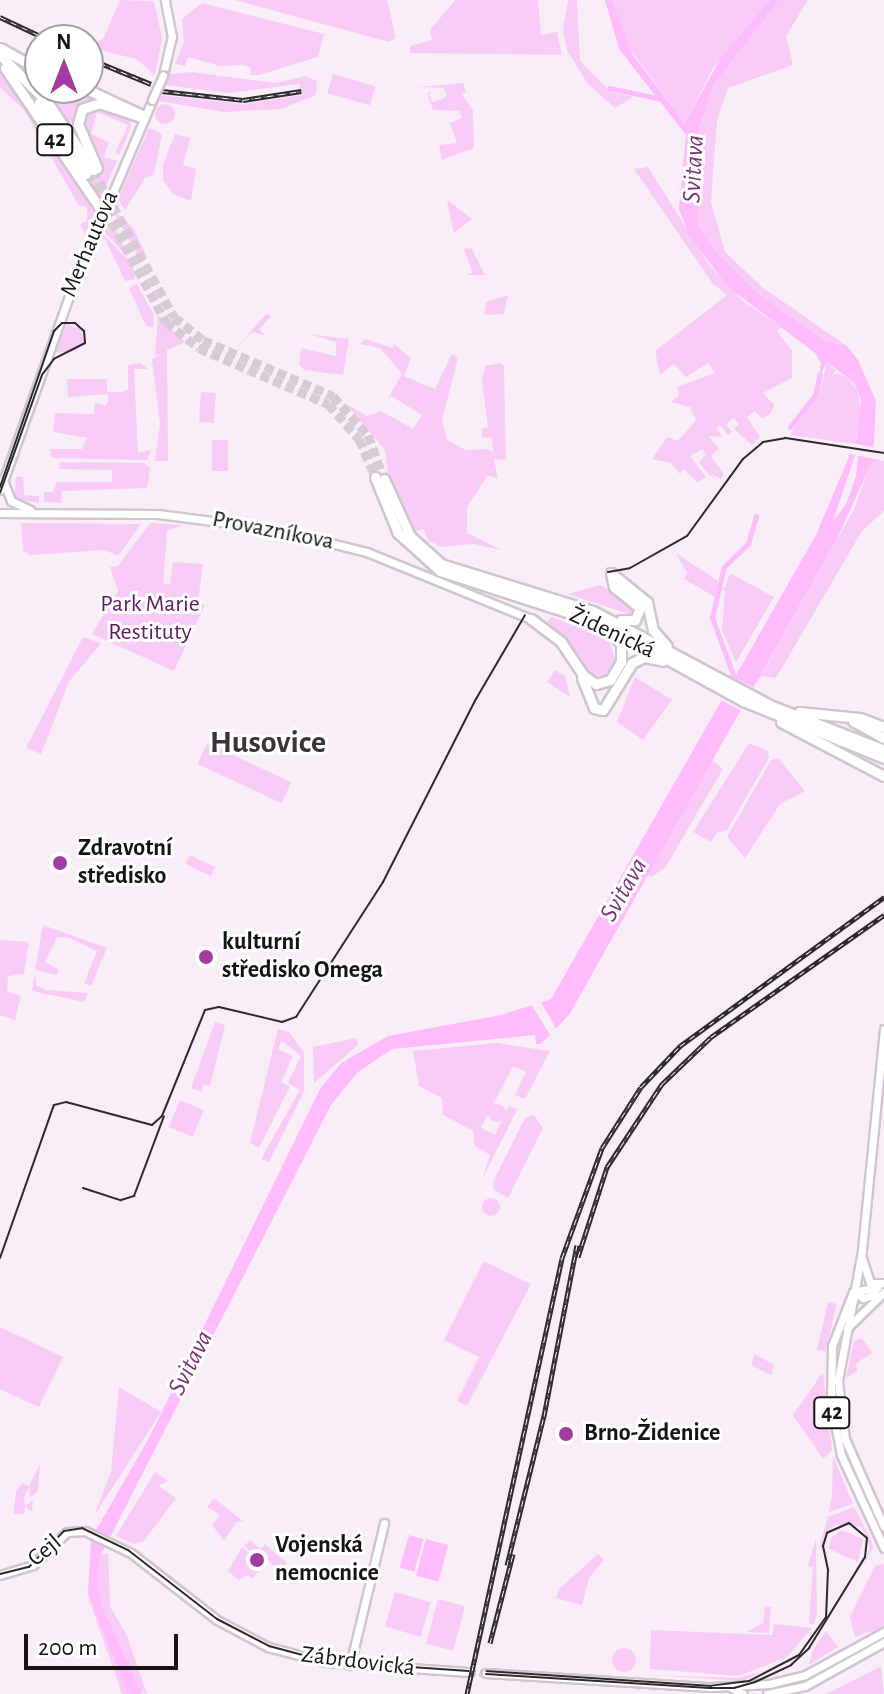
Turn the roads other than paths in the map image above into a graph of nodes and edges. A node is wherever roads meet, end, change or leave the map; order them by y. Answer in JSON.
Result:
{"nodes":[{"id":1,"x":165,"y":0,"type":"edge"},
{"id":2,"x":0,"y":48,"type":"edge"},
{"id":3,"x":0,"y":55,"type":"edge"},
{"id":4,"x":24,"y":61,"type":"edge"},
{"id":5,"x":2,"y":66,"type":"edge"},
{"id":6,"x":104,"y":96,"type":"edge"},
{"id":7,"x":144,"y":118,"type":"junction"},
{"id":8,"x":92,"y":171,"type":"junction"},
{"id":9,"x":103,"y":213,"type":"junction"},
{"id":10,"x":379,"y":478,"type":"tunnel mouth"},
{"id":11,"x":3,"y":480,"type":"junction"},
{"id":12,"x":0,"y":490,"type":"edge"},
{"id":13,"x":36,"y":512,"type":"junction"},
{"id":14,"x":0,"y":513,"type":"edge"},
{"id":15,"x":591,"y":615,"type":"junction"},
{"id":16,"x":531,"y":619,"type":"joint"},
{"id":17,"x":684,"y":664,"type":"junction"},
{"id":18,"x":578,"y":667,"type":"junction"},
{"id":19,"x":770,"y":709,"type":"junction"},
{"id":20,"x":834,"y":717,"type":"junction"},
{"id":21,"x":884,"y":727,"type":"edge"},
{"id":22,"x":884,"y":738,"type":"edge"},
{"id":23,"x":859,"y":743,"type":"junction"},
{"id":24,"x":884,"y":750,"type":"edge"},
{"id":25,"x":884,"y":758,"type":"edge"},
{"id":26,"x":884,"y":774,"type":"edge"},
{"id":27,"x":884,"y":1029,"type":"edge"},
{"id":28,"x":862,"y":1251,"type":"junction"},
{"id":29,"x":884,"y":1287,"type":"edge"},
{"id":30,"x":853,"y":1292,"type":"junction"},
{"id":31,"x":846,"y":1330,"type":"junction"},
{"id":32,"x":384,"y":1523,"type":"dead end"},
{"id":33,"x":884,"y":1527,"type":"edge"},
{"id":34,"x":90,"y":1533,"type":"joint"},
{"id":35,"x":884,"y":1548,"type":"edge"},
{"id":36,"x":0,"y":1575,"type":"edge"},
{"id":37,"x":884,"y":1632,"type":"edge"},
{"id":38,"x":884,"y":1642,"type":"edge"},
{"id":39,"x":350,"y":1665,"type":"junction"},
{"id":40,"x":469,"y":1672,"type":"tunnel mouth"},
{"id":41,"x":486,"y":1673,"type":"tunnel mouth"},
{"id":42,"x":730,"y":1687,"type":"junction"},
{"id":43,"x":743,"y":1694,"type":"edge"},
{"id":44,"x":767,"y":1694,"type":"edge"}],
"edges":[{"from":1,"to":7,"type":"street","name":"Merhautova","bridge":true},
{"from":2,"to":4,"type":"highway"},
{"from":3,"to":8,"type":"highway","number":"42"},
{"from":5,"to":8,"type":"highway","number":"42"},
{"from":5,"to":9,"type":"highway","number":"42"},
{"from":6,"to":7,"type":"highway","number":"42"},
{"from":7,"to":8,"type":"highway","number":"42"},
{"from":7,"to":9,"type":"street","name":"Merhautova"},
{"from":9,"to":11,"type":"street","name":"Merhautova"},
{"from":10,"to":15,"type":"highway","name":"Židenická"},
{"from":11,"to":12,"type":"street","name":"Merhautova"},
{"from":11,"to":13,"type":"street"},
{"from":13,"to":14,"type":"street","name":"Provazníkova"},
{"from":13,"to":16,"type":"street","name":"Provazníkova"},
{"from":15,"to":17,"type":"highway","name":"Židenická"},
{"from":15,"to":17,"type":"highway","name":"Židenická"},
{"from":15,"to":17,"type":"highway"},
{"from":15,"to":18,"type":"highway"},
{"from":16,"to":18,"type":"highway"},
{"from":17,"to":18,"type":"highway"},
{"from":17,"to":19,"type":"highway","name":"Židenická"},
{"from":19,"to":20,"type":"highway"},
{"from":19,"to":23,"type":"highway","name":"Židenická"},
{"from":19,"to":26,"type":"highway"},
{"from":20,"to":21,"type":"highway"},
{"from":20,"to":22,"type":"highway"},
{"from":23,"to":24,"type":"highway","name":"Židenická"},
{"from":23,"to":25,"type":"highway","name":"Židenická"},
{"from":27,"to":28,"type":"street","number":"42"},
{"from":28,"to":29,"type":"street"},
{"from":28,"to":30,"type":"street","number":"42"},
{"from":29,"to":30,"type":"street"},
{"from":29,"to":31,"type":"street"},
{"from":30,"to":31,"type":"street","number":"42"},
{"from":30,"to":35,"type":"street","number":"42"},
{"from":31,"to":33,"type":"street","number":"42"},
{"from":32,"to":39,"type":"street"},
{"from":34,"to":36,"type":"street","name":"Cejl"},
{"from":34,"to":39,"type":"street","name":"Zábrdovická"},
{"from":37,"to":42,"type":"street"},
{"from":38,"to":44,"type":"street"},
{"from":39,"to":40,"type":"street","name":"Zábrdovická"},
{"from":41,"to":42,"type":"street"},
{"from":42,"to":43,"type":"street"}]}
